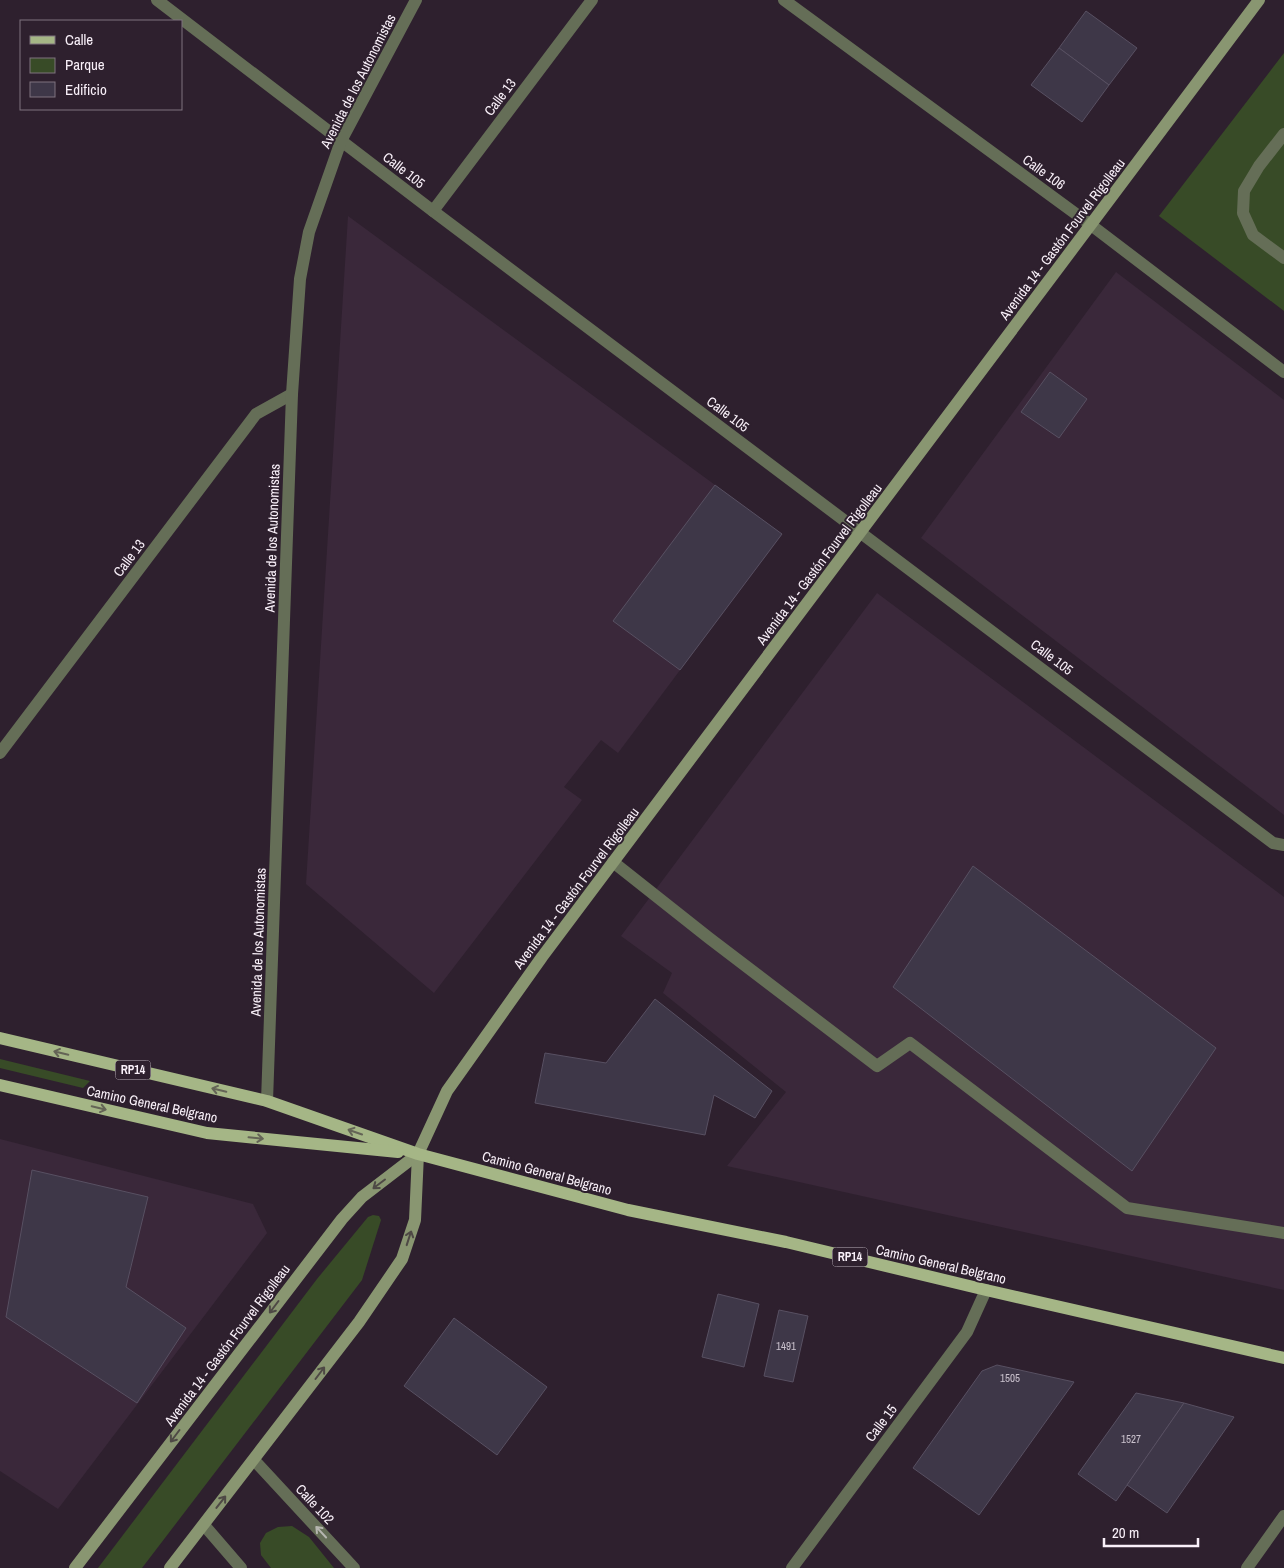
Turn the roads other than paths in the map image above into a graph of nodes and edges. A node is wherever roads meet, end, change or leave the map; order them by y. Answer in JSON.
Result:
{"nodes":[{"id":1,"x":157,"y":0,"type":"edge"},
{"id":2,"x":416,"y":0,"type":"edge"},
{"id":3,"x":592,"y":0,"type":"edge"},
{"id":4,"x":784,"y":0,"type":"edge"},
{"id":5,"x":1260,"y":0,"type":"edge"},
{"id":6,"x":1284,"y":134,"type":"edge"},
{"id":7,"x":341,"y":140,"type":"junction"},
{"id":8,"x":433,"y":211,"type":"junction"},
{"id":9,"x":1091,"y":225,"type":"junction"},
{"id":10,"x":1284,"y":258,"type":"edge"},
{"id":11,"x":1284,"y":372,"type":"edge"},
{"id":12,"x":292,"y":394,"type":"junction"},
{"id":13,"x":861,"y":533,"type":"junction"},
{"id":14,"x":0,"y":753,"type":"edge"},
{"id":15,"x":1284,"y":845,"type":"edge"},
{"id":16,"x":613,"y":862,"type":"junction"},
{"id":17,"x":0,"y":1038,"type":"edge"},
{"id":18,"x":0,"y":1085,"type":"edge"},
{"id":19,"x":267,"y":1101,"type":"junction"},
{"id":20,"x":418,"y":1154,"type":"junction"},
{"id":21,"x":1284,"y":1233,"type":"edge"},
{"id":22,"x":986,"y":1290,"type":"junction"},
{"id":23,"x":1284,"y":1358,"type":"edge"},
{"id":24,"x":254,"y":1460,"type":"junction"},
{"id":25,"x":1284,"y":1516,"type":"edge"},
{"id":26,"x":204,"y":1524,"type":"junction"},
{"id":27,"x":75,"y":1568,"type":"edge"},
{"id":28,"x":170,"y":1568,"type":"edge"},
{"id":29,"x":241,"y":1568,"type":"edge"},
{"id":30,"x":354,"y":1568,"type":"edge"},
{"id":31,"x":792,"y":1568,"type":"edge"},
{"id":32,"x":1247,"y":1568,"type":"edge"}],
"edges":[{"from":1,"to":7,"type":"street","name":"Calle 105"},
{"from":2,"to":7,"type":"street","name":"Avenida de los Autonomistas"},
{"from":3,"to":8,"type":"street","name":"Calle 13"},
{"from":4,"to":9,"type":"street","name":"Calle 106"},
{"from":5,"to":9,"type":"main road","name":"Avenida 14 - Gastón Fourvel Rigolleau"},
{"from":6,"to":10,"type":"street"},
{"from":7,"to":8,"type":"street","name":"Calle 105"},
{"from":7,"to":12,"type":"street","name":"Avenida de los Autonomistas"},
{"from":8,"to":13,"type":"street","name":"Calle 105"},
{"from":9,"to":11,"type":"street","name":"Calle 106"},
{"from":9,"to":13,"type":"main road","name":"Avenida 14 - Gastón Fourvel Rigolleau"},
{"from":12,"to":14,"type":"street","name":"Calle 13"},
{"from":12,"to":19,"type":"street","name":"Avenida de los Autonomistas"},
{"from":13,"to":15,"type":"street","name":"Calle 105"},
{"from":13,"to":16,"type":"main road","name":"Avenida 14 - Gastón Fourvel Rigolleau"},
{"from":16,"to":20,"type":"main road","name":"Avenida 14 - Gastón Fourvel Rigolleau"},
{"from":16,"to":21,"type":"street"},
{"from":19,"to":17,"type":"main road","name":"Camino General Belgrano","number":"RP14","one_way":true},
{"from":18,"to":20,"type":"main road","name":"Camino General Belgrano","number":"RP14","one_way":true},
{"from":20,"to":19,"type":"main road","name":"Camino General Belgrano","number":"RP14","one_way":true},
{"from":20,"to":22,"type":"main road","name":"Camino General Belgrano","number":"RP14"},
{"from":24,"to":20,"type":"main road","name":"Avenida 14 - Gastón Fourvel Rigolleau","one_way":true},
{"from":20,"to":27,"type":"main road","name":"Avenida 14 - Gastón Fourvel Rigolleau","one_way":true},
{"from":22,"to":23,"type":"main road","name":"Camino General Belgrano","number":"RP14"},
{"from":22,"to":31,"type":"street","name":"Calle 15"},
{"from":26,"to":24,"type":"main road","name":"Avenida 14 - Gastón Fourvel Rigolleau","one_way":true},
{"from":30,"to":24,"type":"street","name":"Calle 102","one_way":true},
{"from":25,"to":32,"type":"street"},
{"from":26,"to":28,"type":"main road","name":"Avenida 14 - Gastón Fourvel Rigolleau"},
{"from":26,"to":29,"type":"street"}]}
